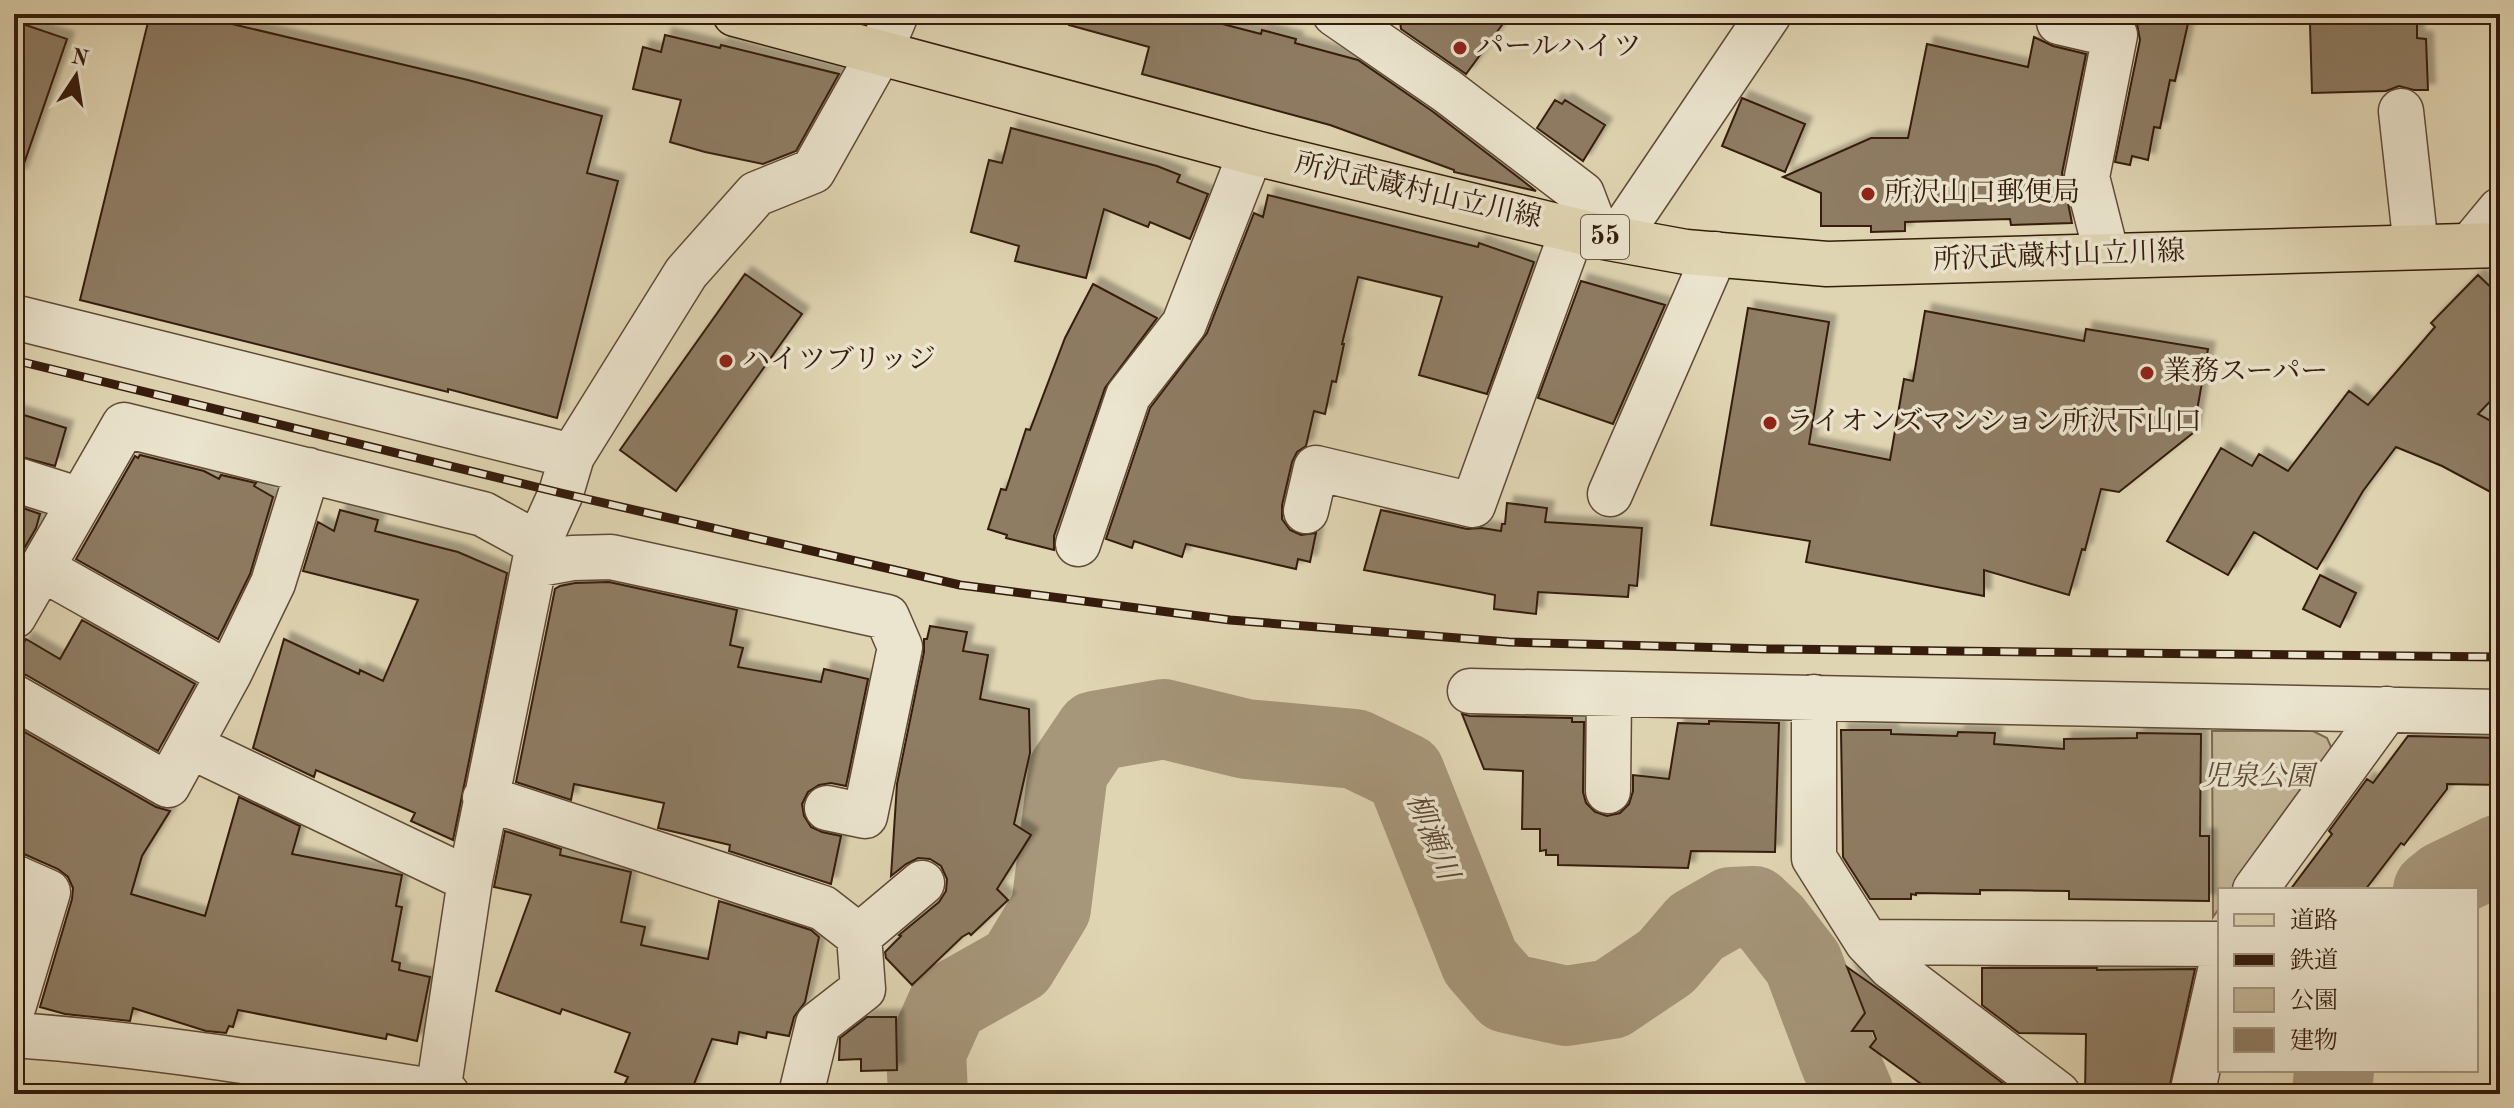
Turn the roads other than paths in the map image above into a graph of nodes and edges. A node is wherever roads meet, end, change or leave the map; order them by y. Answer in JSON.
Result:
{"nodes":[{"id":1,"x":735,"y":14,"type":"edge"},
{"id":2,"x":1335,"y":14,"type":"edge"},
{"id":3,"x":1769,"y":14,"type":"edge"},
{"id":4,"x":2059,"y":22,"type":"dead end"},
{"id":5,"x":888,"y":33,"type":"edge"},
{"id":6,"x":2401,"y":111,"type":"dead end"},
{"id":7,"x":1251,"y":152,"type":"junction"},
{"id":8,"x":2500,"y":210,"type":"edge"},
{"id":9,"x":1596,"y":235,"type":"junction"},
{"id":10,"x":2485,"y":245,"type":"edge"},
{"id":11,"x":2416,"y":247,"type":"junction"},
{"id":12,"x":1715,"y":254,"type":"junction"},
{"id":13,"x":2107,"y":256,"type":"junction"},
{"id":14,"x":14,"y":317,"type":"edge"},
{"id":15,"x":572,"y":456,"type":"junction"},
{"id":16,"x":308,"y":470,"type":"junction"},
{"id":17,"x":14,"y":479,"type":"edge"},
{"id":18,"x":1610,"y":494,"type":"dead end"},
{"id":19,"x":80,"y":500,"type":"junction"},
{"id":20,"x":1306,"y":511,"type":"dead end"},
{"id":21,"x":1078,"y":544,"type":"dead end"},
{"id":22,"x":536,"y":554,"type":"junction"},
{"id":23,"x":41,"y":568,"type":"junction"},
{"id":24,"x":14,"y":616,"type":"edge"},
{"id":25,"x":229,"y":674,"type":"junction"},
{"id":26,"x":1470,"y":691,"type":"dead end"},
{"id":27,"x":1609,"y":694,"type":"junction"},
{"id":28,"x":14,"y":697,"type":"edge"},
{"id":29,"x":1814,"y":697,"type":"junction"},
{"id":30,"x":2387,"y":709,"type":"junction"},
{"id":31,"x":2500,"y":712,"type":"edge"},
{"id":32,"x":190,"y":746,"type":"junction"},
{"id":33,"x":1608,"y":791,"type":"dead end"},
{"id":34,"x":485,"y":798,"type":"junction"},
{"id":35,"x":846,"y":812,"type":"dead end"},
{"id":36,"x":14,"y":877,"type":"edge"},
{"id":37,"x":470,"y":880,"type":"junction"},
{"id":38,"x":922,"y":883,"type":"dead end"},
{"id":39,"x":2256,"y":888,"type":"edge"},
{"id":40,"x":859,"y":936,"type":"junction"},
{"id":41,"x":1867,"y":942,"type":"junction"},
{"id":42,"x":2218,"y":944,"type":"edge"},
{"id":43,"x":2218,"y":980,"type":"edge"},
{"id":44,"x":14,"y":1005,"type":"edge"},
{"id":45,"x":14,"y":1035,"type":"edge"},
{"id":46,"x":442,"y":1093,"type":"edge"},
{"id":47,"x":801,"y":1094,"type":"edge"},
{"id":48,"x":2058,"y":1094,"type":"edge"},
{"id":49,"x":2192,"y":1094,"type":"edge"}],
"edges":[{"from":1,"to":5,"type":"main road","name":"所沢武蔵村山立川線","number":"55"},
{"from":2,"to":9,"type":"street"},
{"from":3,"to":9,"type":"street"},
{"from":4,"to":13,"type":"street"},
{"from":5,"to":7,"type":"main road","name":"所沢武蔵村山立川線","number":"55"},
{"from":5,"to":15,"type":"street"},
{"from":6,"to":11,"type":"street"},
{"from":7,"to":9,"type":"main road","name":"所沢武蔵村山立川線","number":"55"},
{"from":7,"to":21,"type":"street"},
{"from":8,"to":10,"type":"street"},
{"from":9,"to":12,"type":"main road","name":"所沢武蔵村山立川線","number":"55"},
{"from":9,"to":20,"type":"street"},
{"from":10,"to":11,"type":"main road","name":"所沢武蔵村山立川線","number":"55"},
{"from":11,"to":13,"type":"main road","name":"所沢武蔵村山立川線","number":"55"},
{"from":12,"to":13,"type":"main road","name":"所沢武蔵村山立川線","number":"55"},
{"from":12,"to":18,"type":"street"},
{"from":14,"to":15,"type":"street"},
{"from":15,"to":22,"type":"street"},
{"from":16,"to":19,"type":"street"},
{"from":16,"to":22,"type":"street"},
{"from":16,"to":25,"type":"street"},
{"from":17,"to":19,"type":"street"},
{"from":19,"to":23,"type":"street"},
{"from":22,"to":34,"type":"street"},
{"from":22,"to":35,"type":"street"},
{"from":23,"to":24,"type":"street"},
{"from":23,"to":25,"type":"street"},
{"from":25,"to":32,"type":"street"},
{"from":26,"to":27,"type":"street"},
{"from":27,"to":29,"type":"street"},
{"from":27,"to":33,"type":"street"},
{"from":28,"to":32,"type":"street"},
{"from":29,"to":30,"type":"street"},
{"from":29,"to":41,"type":"street"},
{"from":30,"to":31,"type":"street"},
{"from":30,"to":39,"type":"street"},
{"from":32,"to":37,"type":"street"},
{"from":34,"to":37,"type":"street"},
{"from":34,"to":40,"type":"street"},
{"from":36,"to":44,"type":"street"},
{"from":37,"to":46,"type":"street"},
{"from":38,"to":40,"type":"street"},
{"from":40,"to":47,"type":"street"},
{"from":41,"to":42,"type":"street"},
{"from":41,"to":48,"type":"street"},
{"from":43,"to":49,"type":"street"},
{"from":45,"to":46,"type":"street"}]}
